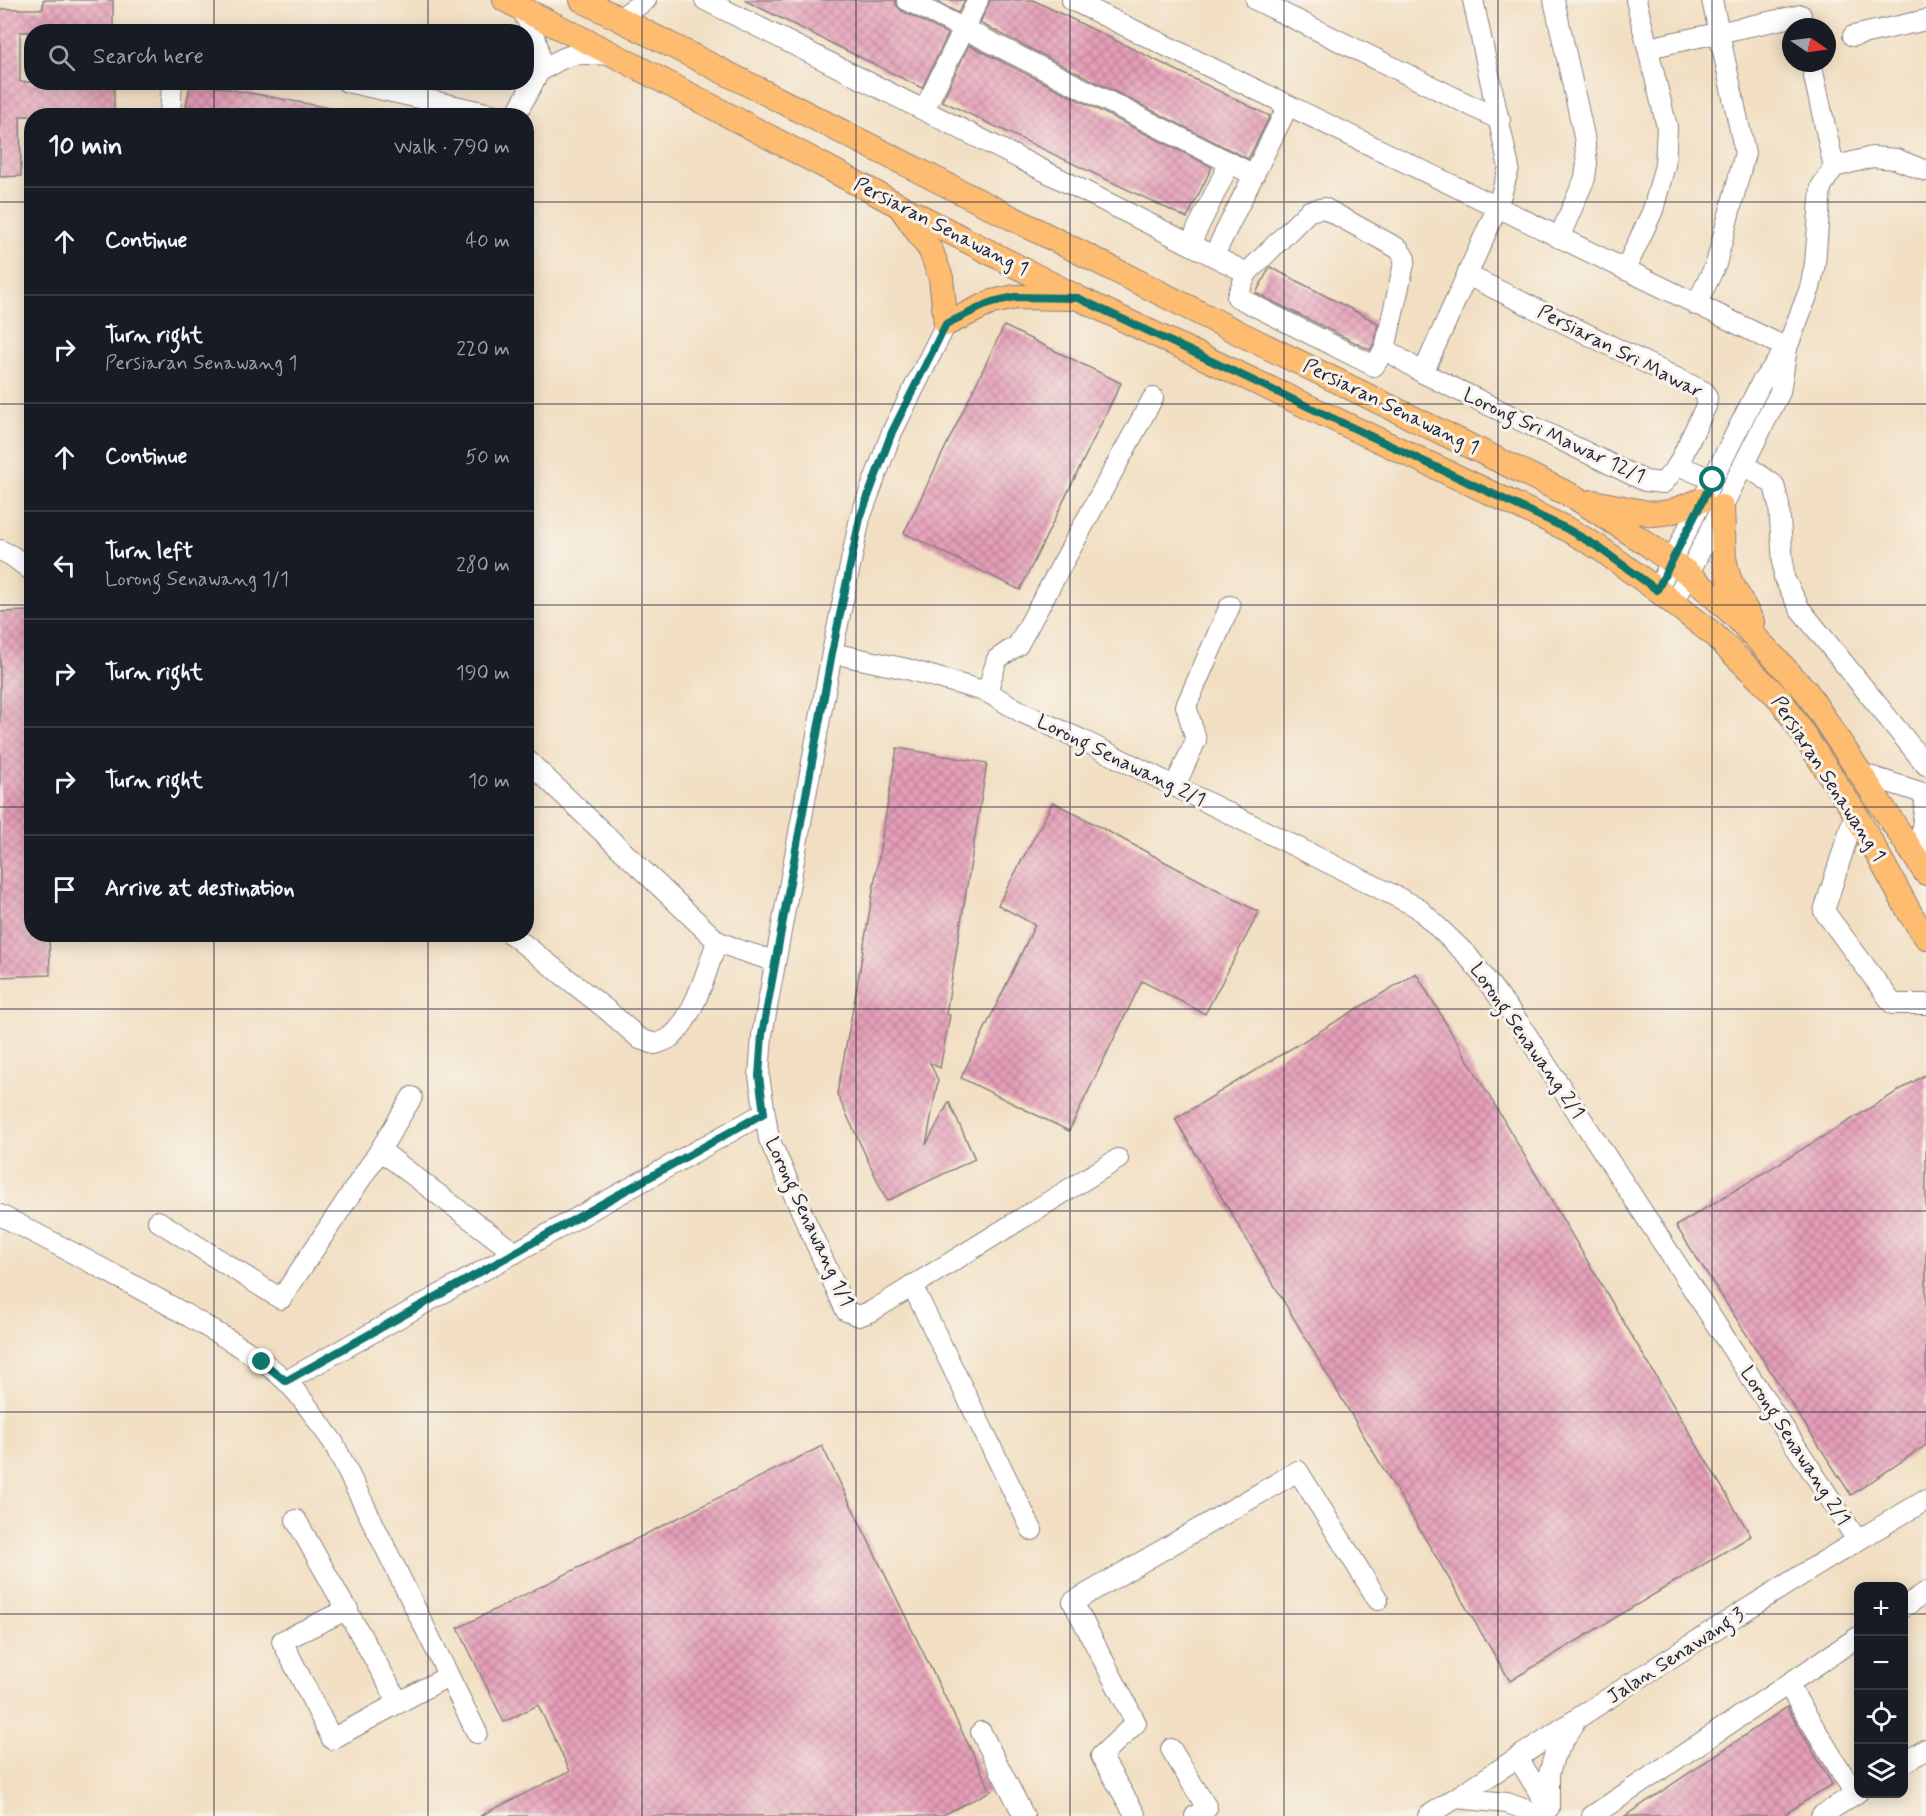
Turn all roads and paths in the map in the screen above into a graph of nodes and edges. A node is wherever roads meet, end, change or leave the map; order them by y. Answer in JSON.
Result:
{"nodes":[{"id":1,"x":582,"y":0,"type":"edge"},
{"id":2,"x":646,"y":0,"type":"edge"},
{"id":3,"x":705,"y":0,"type":"edge"},
{"id":4,"x":907,"y":0,"type":"edge"},
{"id":5,"x":978,"y":0,"type":"edge"},
{"id":6,"x":1072,"y":0,"type":"edge"},
{"id":7,"x":1256,"y":0,"type":"edge"},
{"id":8,"x":1473,"y":0,"type":"edge"},
{"id":9,"x":1554,"y":0,"type":"edge"},
{"id":10,"x":1636,"y":0,"type":"edge"},
{"id":11,"x":1712,"y":0,"type":"edge"},
{"id":12,"x":512,"y":4,"type":"edge"},
{"id":13,"x":1801,"y":14,"type":"edge"},
{"id":14,"x":620,"y":18,"type":"junction"},
{"id":15,"x":1926,"y":21,"type":"edge"},
{"id":16,"x":528,"y":24,"type":"edge"},
{"id":17,"x":964,"y":29,"type":"junction"},
{"id":18,"x":534,"y":32,"type":"edge"},
{"id":19,"x":1720,"y":33,"type":"junction"},
{"id":20,"x":1853,"y":36,"type":"dead end"},
{"id":21,"x":1648,"y":48,"type":"junction"},
{"id":22,"x":616,"y":56,"type":"junction"},
{"id":23,"x":539,"y":72,"type":"junction"},
{"id":24,"x":1813,"y":72,"type":"edge"},
{"id":25,"x":534,"y":81,"type":"edge"},
{"id":26,"x":172,"y":90,"type":"edge"},
{"id":27,"x":383,"y":90,"type":"edge"},
{"id":28,"x":529,"y":90,"type":"edge"},
{"id":29,"x":1288,"y":106,"type":"junction"},
{"id":30,"x":170,"y":108,"type":"edge"},
{"id":31,"x":464,"y":108,"type":"edge"},
{"id":32,"x":519,"y":108,"type":"edge"},
{"id":33,"x":924,"y":110,"type":"junction"},
{"id":34,"x":1500,"y":120,"type":"junction"},
{"id":35,"x":1230,"y":162,"type":"junction"},
{"id":36,"x":1834,"y":166,"type":"junction"},
{"id":37,"x":1926,"y":171,"type":"edge"},
{"id":38,"x":1254,"y":175,"type":"junction"},
{"id":39,"x":900,"y":206,"type":"junction"},
{"id":40,"x":1497,"y":208,"type":"junction"},
{"id":41,"x":1559,"y":238,"type":"junction"},
{"id":42,"x":1190,"y":244,"type":"junction"},
{"id":43,"x":1214,"y":255,"type":"junction"},
{"id":44,"x":1625,"y":270,"type":"junction"},
{"id":45,"x":1247,"y":273,"type":"junction"},
{"id":46,"x":1467,"y":275,"type":"junction"},
{"id":47,"x":1078,"y":298,"type":"junction"},
{"id":48,"x":1696,"y":305,"type":"junction"},
{"id":49,"x":1260,"y":308,"type":"junction"},
{"id":50,"x":946,"y":324,"type":"junction"},
{"id":51,"x":1243,"y":335,"type":"junction"},
{"id":52,"x":1787,"y":348,"type":"junction"},
{"id":53,"x":1385,"y":349,"type":"junction"},
{"id":54,"x":1357,"y":358,"type":"junction"},
{"id":55,"x":1423,"y":373,"type":"junction"},
{"id":56,"x":1348,"y":386,"type":"junction"},
{"id":57,"x":1153,"y":398,"type":"dead end"},
{"id":58,"x":1744,"y":464,"type":"junction"},
{"id":59,"x":1678,"y":465,"type":"junction"},
{"id":60,"x":1712,"y":496,"type":"junction"},
{"id":61,"x":1576,"y":498,"type":"junction"},
{"id":62,"x":0,"y":550,"type":"edge"},
{"id":63,"x":24,"y":565,"type":"edge"},
{"id":64,"x":1680,"y":567,"type":"junction"},
{"id":65,"x":1666,"y":596,"type":"junction"},
{"id":66,"x":1230,"y":606,"type":"dead end"},
{"id":67,"x":832,"y":653,"type":"junction"},
{"id":68,"x":1769,"y":653,"type":"junction"},
{"id":69,"x":987,"y":692,"type":"junction"},
{"id":70,"x":1926,"y":765,"type":"edge"},
{"id":71,"x":534,"y":767,"type":"edge"},
{"id":72,"x":1860,"y":773,"type":"junction"},
{"id":73,"x":1175,"y":786,"type":"junction"},
{"id":74,"x":1926,"y":795,"type":"edge"},
{"id":75,"x":1855,"y":813,"type":"junction"},
{"id":76,"x":1922,"y":867,"type":"edge"},
{"id":77,"x":1926,"y":938,"type":"edge"},
{"id":78,"x":717,"y":941,"type":"junction"},
{"id":79,"x":521,"y":942,"type":"edge"},
{"id":80,"x":774,"y":961,"type":"junction"},
{"id":81,"x":1926,"y":1004,"type":"edge"},
{"id":82,"x":412,"y":1097,"type":"dead end"},
{"id":83,"x":764,"y":1113,"type":"junction"},
{"id":84,"x":380,"y":1149,"type":"junction"},
{"id":85,"x":1118,"y":1159,"type":"dead end"},
{"id":86,"x":0,"y":1215,"type":"edge"},
{"id":87,"x":158,"y":1221,"type":"dead end"},
{"id":88,"x":515,"y":1253,"type":"junction"},
{"id":89,"x":912,"y":1285,"type":"junction"},
{"id":90,"x":286,"y":1381,"type":"junction"},
{"id":91,"x":1926,"y":1500,"type":"edge"},
{"id":92,"x":296,"y":1520,"type":"dead end"},
{"id":93,"x":1032,"y":1530,"type":"dead end"},
{"id":94,"x":1857,"y":1540,"type":"junction"},
{"id":95,"x":1926,"y":1592,"type":"edge"},
{"id":96,"x":1378,"y":1600,"type":"dead end"},
{"id":97,"x":1908,"y":1604,"type":"edge"},
{"id":98,"x":348,"y":1609,"type":"junction"},
{"id":99,"x":1854,"y":1640,"type":"edge"},
{"id":100,"x":448,"y":1676,"type":"junction"},
{"id":101,"x":1788,"y":1685,"type":"junction"},
{"id":102,"x":399,"y":1703,"type":"junction"},
{"id":103,"x":1578,"y":1719,"type":"junction"},
{"id":104,"x":981,"y":1732,"type":"dead end"},
{"id":105,"x":477,"y":1733,"type":"dead end"},
{"id":106,"x":1171,"y":1749,"type":"dead end"},
{"id":107,"x":1926,"y":1749,"type":"edge"},
{"id":108,"x":1518,"y":1758,"type":"junction"},
{"id":109,"x":1908,"y":1761,"type":"edge"},
{"id":110,"x":1854,"y":1788,"type":"edge"},
{"id":111,"x":1854,"y":1795,"type":"edge"},
{"id":112,"x":1456,"y":1798,"type":"junction"},
{"id":113,"x":1548,"y":1813,"type":"edge"},
{"id":114,"x":1024,"y":1816,"type":"edge"},
{"id":115,"x":1136,"y":1816,"type":"edge"},
{"id":116,"x":1195,"y":1816,"type":"edge"},
{"id":117,"x":1428,"y":1816,"type":"edge"},
{"id":118,"x":1592,"y":1816,"type":"edge"},
{"id":119,"x":1821,"y":1816,"type":"edge"}],
"edges":[{"from":1,"to":14,"type":"main road","name":"Persiaran Senawang 1"},
{"from":2,"to":14,"type":"street"},
{"from":3,"to":33,"type":"street"},
{"from":4,"to":17,"type":"street"},
{"from":5,"to":17,"type":"street"},
{"from":6,"to":29,"type":"street"},
{"from":7,"to":34,"type":"street"},
{"from":8,"to":34,"type":"street"},
{"from":9,"to":41,"type":"street"},
{"from":10,"to":21,"type":"street"},
{"from":11,"to":19,"type":"street"},
{"from":12,"to":16,"type":"street"},
{"from":12,"to":22,"type":"main road","name":"Persiaran Senawang 1"},
{"from":13,"to":19,"type":"street"},
{"from":14,"to":51,"type":"main road","name":"Persiaran Senawang 1"},
{"from":15,"to":20,"type":"street"},
{"from":17,"to":33,"type":"street"},
{"from":17,"to":35,"type":"street"},
{"from":18,"to":23,"type":"street"},
{"from":19,"to":21,"type":"street"},
{"from":19,"to":48,"type":"street"},
{"from":21,"to":44,"type":"street"},
{"from":22,"to":23,"type":"street"},
{"from":22,"to":39,"type":"main road","name":"Persiaran Senawang 1"},
{"from":23,"to":25,"type":"street"},
{"from":24,"to":36,"type":"street"},
{"from":26,"to":30,"type":"street"},
{"from":27,"to":31,"type":"street"},
{"from":28,"to":32,"type":"street"},
{"from":29,"to":38,"type":"street"},
{"from":29,"to":40,"type":"street"},
{"from":33,"to":42,"type":"street"},
{"from":34,"to":40,"type":"street"},
{"from":35,"to":38,"type":"street"},
{"from":35,"to":42,"type":"street"},
{"from":36,"to":37,"type":"street"},
{"from":36,"to":52,"type":"street"},
{"from":38,"to":43,"type":"street"},
{"from":39,"to":47,"type":"main road","name":"Persiaran Senawang 1"},
{"from":39,"to":50,"type":"main road"},
{"from":40,"to":41,"type":"street"},
{"from":40,"to":46,"type":"street"},
{"from":41,"to":44,"type":"street"},
{"from":42,"to":43,"type":"street"},
{"from":43,"to":45,"type":"street"},
{"from":44,"to":48,"type":"street"},
{"from":45,"to":49,"type":"street"},
{"from":45,"to":53,"type":"street"},
{"from":46,"to":55,"type":"street"},
{"from":46,"to":59,"type":"street","name":"Persiaran Sri Mawar"},
{"from":47,"to":50,"type":"main road"},
{"from":47,"to":65,"type":"main road","name":"Persiaran Senawang 1"},
{"from":48,"to":52,"type":"street"},
{"from":49,"to":51,"type":"street"},
{"from":49,"to":54,"type":"street"},
{"from":50,"to":67,"type":"street","name":"Lorong Senawang 1/1"},
{"from":51,"to":56,"type":"main road","name":"Persiaran Senawang 1"},
{"from":52,"to":58,"type":"street"},
{"from":52,"to":60,"type":"street"},
{"from":53,"to":54,"type":"street"},
{"from":53,"to":55,"type":"street"},
{"from":54,"to":56,"type":"street"},
{"from":55,"to":59,"type":"street","name":"Lorong Sri Mawar 12/1"},
{"from":56,"to":61,"type":"main road","name":"Persiaran Senawang 1"},
{"from":57,"to":69,"type":"street"},
{"from":58,"to":60,"type":"street"},
{"from":58,"to":70,"type":"street"},
{"from":59,"to":60,"type":"street"},
{"from":60,"to":61,"type":"main road"},
{"from":60,"to":64,"type":"street"},
{"from":60,"to":68,"type":"main road"},
{"from":61,"to":64,"type":"main road","name":"Persiaran Senawang 1"},
{"from":62,"to":63,"type":"street"},
{"from":64,"to":65,"type":"street"},
{"from":64,"to":68,"type":"main road","name":"Persiaran Senawang 1"},
{"from":65,"to":75,"type":"main road","name":"Persiaran Senawang 1"},
{"from":66,"to":73,"type":"street"},
{"from":67,"to":69,"type":"street","name":"Lorong Senawang 2/1"},
{"from":67,"to":80,"type":"street","name":"Lorong Senawang 1/1"},
{"from":68,"to":72,"type":"main road","name":"Persiaran Senawang 1"},
{"from":69,"to":73,"type":"street","name":"Lorong Senawang 2/1"},
{"from":71,"to":78,"type":"street"},
{"from":72,"to":74,"type":"street"},
{"from":72,"to":76,"type":"main road","name":"Persiaran Senawang 1"},
{"from":73,"to":94,"type":"street","name":"Lorong Senawang 2/1"},
{"from":74,"to":76,"type":"street"},
{"from":75,"to":77,"type":"main road","name":"Persiaran Senawang 1"},
{"from":75,"to":81,"type":"street"},
{"from":78,"to":79,"type":"street"},
{"from":78,"to":80,"type":"street"},
{"from":80,"to":83,"type":"street","name":"Lorong Senawang 1/1"},
{"from":82,"to":84,"type":"street"},
{"from":83,"to":88,"type":"street"},
{"from":83,"to":89,"type":"street","name":"Lorong Senawang 1/1"},
{"from":84,"to":87,"type":"street"},
{"from":84,"to":88,"type":"street"},
{"from":85,"to":89,"type":"street"},
{"from":86,"to":90,"type":"street"},
{"from":88,"to":90,"type":"street"},
{"from":89,"to":93,"type":"street"},
{"from":90,"to":100,"type":"street"},
{"from":91,"to":94,"type":"street","name":"Jalan Senawang 3"},
{"from":92,"to":98,"type":"street"},
{"from":94,"to":103,"type":"street","name":"Jalan Senawang 3"},
{"from":95,"to":97,"type":"street"},
{"from":96,"to":115,"type":"street"},
{"from":98,"to":102,"type":"street"},
{"from":98,"to":102,"type":"street"},
{"from":99,"to":101,"type":"street"},
{"from":100,"to":102,"type":"street"},
{"from":100,"to":105,"type":"street"},
{"from":101,"to":110,"type":"street"},
{"from":101,"to":118,"type":"street"},
{"from":103,"to":108,"type":"street","name":"Jalan Senawang 3"},
{"from":103,"to":113,"type":"street"},
{"from":104,"to":114,"type":"street"},
{"from":106,"to":116,"type":"street"},
{"from":107,"to":109,"type":"street"},
{"from":108,"to":112,"type":"street","name":"Jalan Senawang 3"},
{"from":108,"to":113,"type":"street"},
{"from":111,"to":119,"type":"street"},
{"from":112,"to":113,"type":"street"},
{"from":112,"to":117,"type":"street","name":"Jalan Senawang 3"}]}
